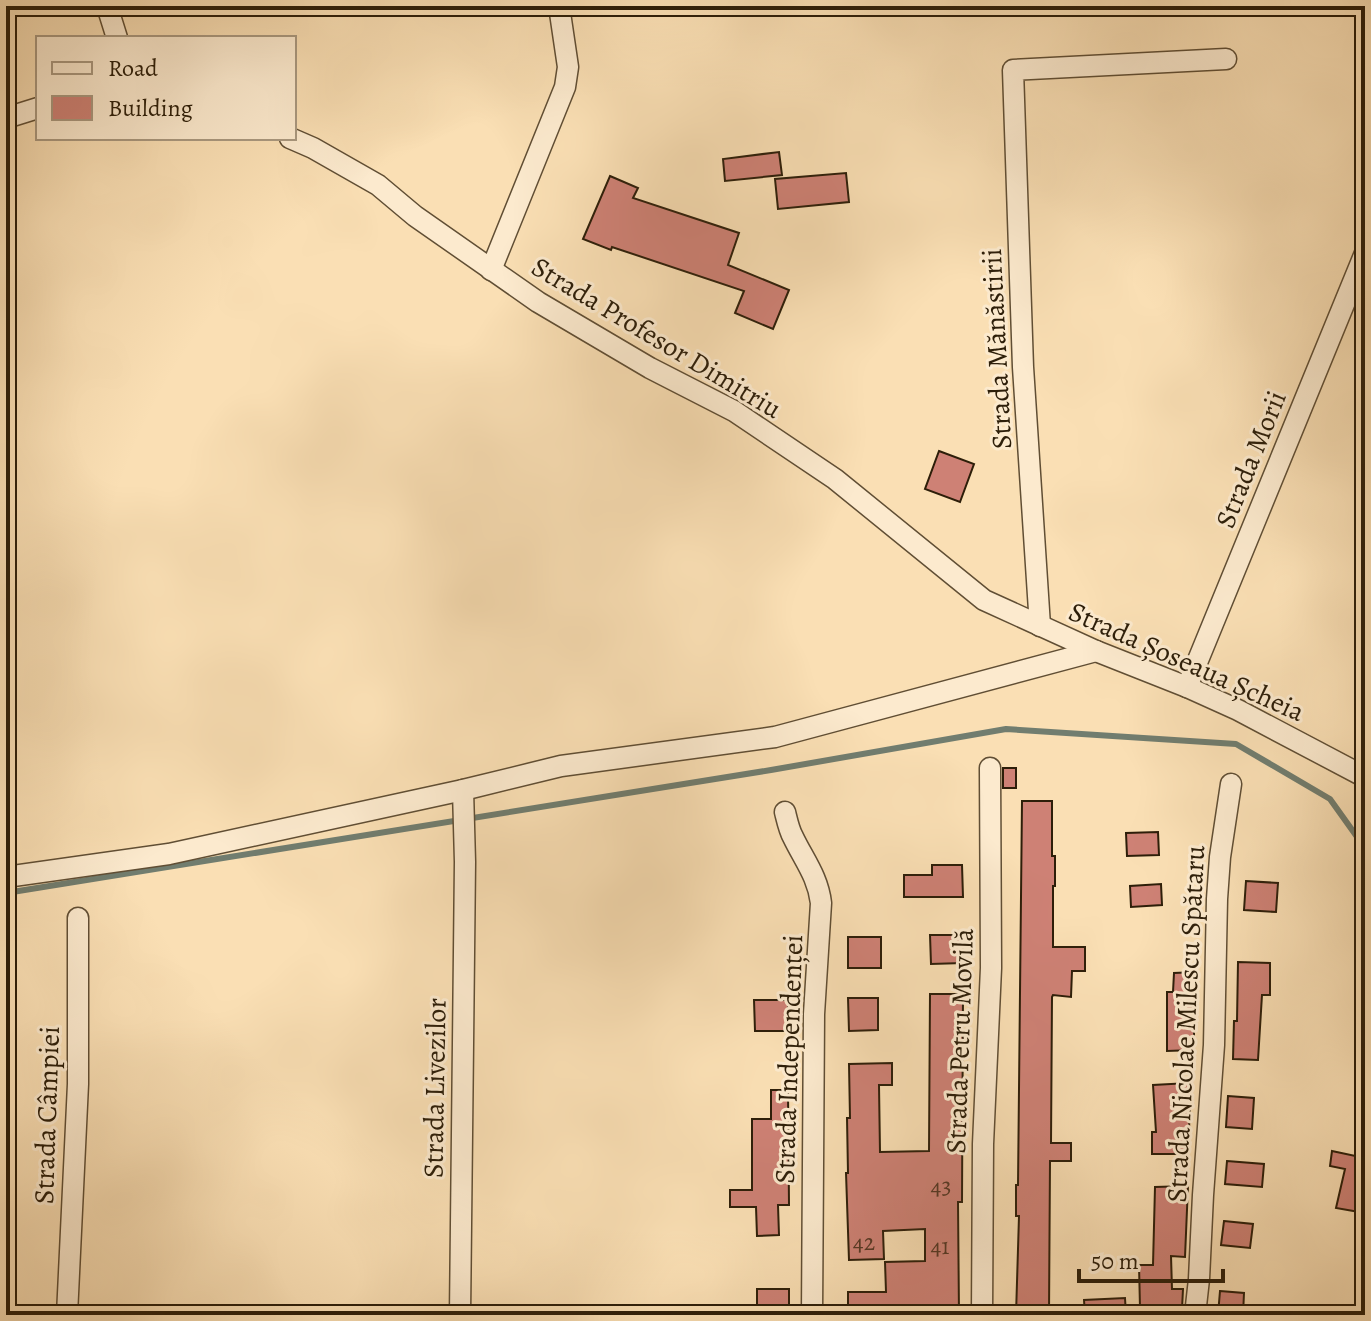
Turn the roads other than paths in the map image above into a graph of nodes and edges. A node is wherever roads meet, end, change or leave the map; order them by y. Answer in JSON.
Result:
{"nodes":[{"id":1,"x":107,"y":6,"type":"edge"},
{"id":2,"x":559,"y":6,"type":"edge"},
{"id":3,"x":116,"y":36,"type":"edge"},
{"id":4,"x":1226,"y":59,"type":"dead end"},
{"id":5,"x":36,"y":109,"type":"edge"},
{"id":6,"x":6,"y":118,"type":"edge"},
{"id":7,"x":295,"y":140,"type":"edge"},
{"id":8,"x":1365,"y":253,"type":"edge"},
{"id":9,"x":491,"y":270,"type":"junction"},
{"id":10,"x":984,"y":600,"type":"joint"},
{"id":11,"x":1040,"y":626,"type":"junction"},
{"id":12,"x":1096,"y":651,"type":"junction"},
{"id":13,"x":1187,"y":687,"type":"junction"},
{"id":14,"x":990,"y":768,"type":"dead end"},
{"id":15,"x":1365,"y":777,"type":"edge"},
{"id":16,"x":1231,"y":784,"type":"dead end"},
{"id":17,"x":463,"y":799,"type":"junction"},
{"id":18,"x":785,"y":812,"type":"dead end"},
{"id":19,"x":6,"y":877,"type":"edge"},
{"id":20,"x":78,"y":918,"type":"dead end"},
{"id":21,"x":67,"y":1315,"type":"edge"},
{"id":22,"x":460,"y":1315,"type":"edge"},
{"id":23,"x":812,"y":1315,"type":"edge"},
{"id":24,"x":982,"y":1315,"type":"edge"},
{"id":25,"x":1195,"y":1315,"type":"edge"}],
"edges":[{"from":1,"to":3,"type":"street"},
{"from":2,"to":9,"type":"street"},
{"from":4,"to":11,"type":"street","name":"Strada Mănăstirii"},
{"from":5,"to":6,"type":"street"},
{"from":7,"to":9,"type":"street","name":"Strada Profesor Dimitriu"},
{"from":8,"to":13,"type":"street","name":"Strada Morii"},
{"from":9,"to":10,"type":"street","name":"Strada Profesor Dimitriu"},
{"from":10,"to":11,"type":"street","name":"Strada Șoseaua Șcheia"},
{"from":11,"to":12,"type":"street","name":"Strada Șoseaua Șcheia"},
{"from":12,"to":13,"type":"street","name":"Strada Șoseaua Șcheia"},
{"from":12,"to":17,"type":"street"},
{"from":13,"to":15,"type":"street","name":"Strada Șoseaua Șcheia"},
{"from":14,"to":24,"type":"street","name":"Strada Petru Movilă"},
{"from":16,"to":25,"type":"street","name":"Strada Nicolae Milescu Spătaru"},
{"from":17,"to":19,"type":"street"},
{"from":17,"to":22,"type":"street","name":"Strada Livezilor"},
{"from":18,"to":23,"type":"street","name":"Strada Independenței"},
{"from":20,"to":21,"type":"street","name":"Strada Câmpiei"}]}
